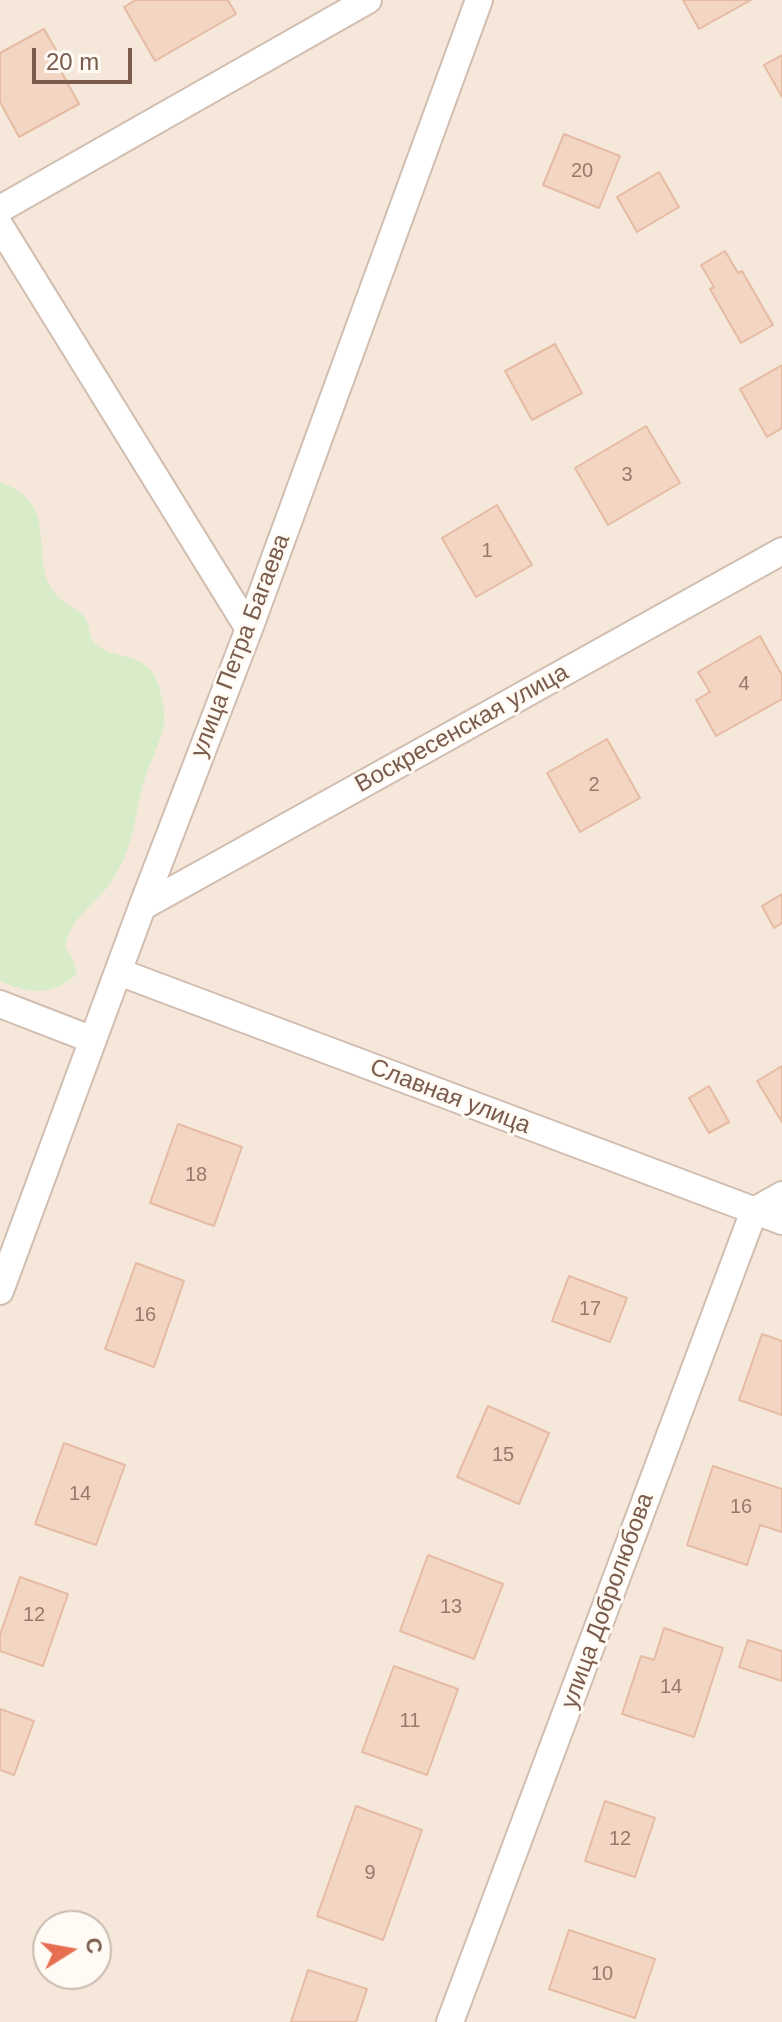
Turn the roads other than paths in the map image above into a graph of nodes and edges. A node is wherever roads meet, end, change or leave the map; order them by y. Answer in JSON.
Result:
{"nodes":[{"id":1,"x":368,"y":0,"type":"edge"},
{"id":2,"x":479,"y":0,"type":"edge"},
{"id":3,"x":0,"y":209,"type":"edge"},
{"id":4,"x":0,"y":226,"type":"edge"},
{"id":5,"x":782,"y":551,"type":"edge"},
{"id":6,"x":249,"y":629,"type":"junction"},
{"id":7,"x":142,"y":907,"type":"junction"},
{"id":8,"x":119,"y":972,"type":"junction"},
{"id":9,"x":0,"y":1004,"type":"edge"},
{"id":10,"x":93,"y":1040,"type":"junction"},
{"id":11,"x":782,"y":1195,"type":"edge"},
{"id":12,"x":754,"y":1211,"type":"junction"},
{"id":13,"x":782,"y":1221,"type":"edge"},
{"id":14,"x":0,"y":1291,"type":"edge"},
{"id":15,"x":450,"y":2022,"type":"edge"}],
"edges":[{"from":1,"to":3,"type":"street"},
{"from":2,"to":6,"type":"street","name":"улица Петра Багаева"},
{"from":4,"to":6,"type":"street"},
{"from":5,"to":7,"type":"street","name":"Воскресенская улица"},
{"from":6,"to":7,"type":"street","name":"улица Петра Багаева"},
{"from":7,"to":8,"type":"street","name":"улица Петра Багаева"},
{"from":8,"to":10,"type":"street","name":"улица Петра Багаева"},
{"from":8,"to":12,"type":"street","name":"Славная улица"},
{"from":9,"to":10,"type":"street"},
{"from":10,"to":14,"type":"street","name":"улица Петра Багаева"},
{"from":11,"to":12,"type":"street"},
{"from":12,"to":13,"type":"street","name":"Славная улица"},
{"from":12,"to":15,"type":"street","name":"улица Добролюбова"}]}
